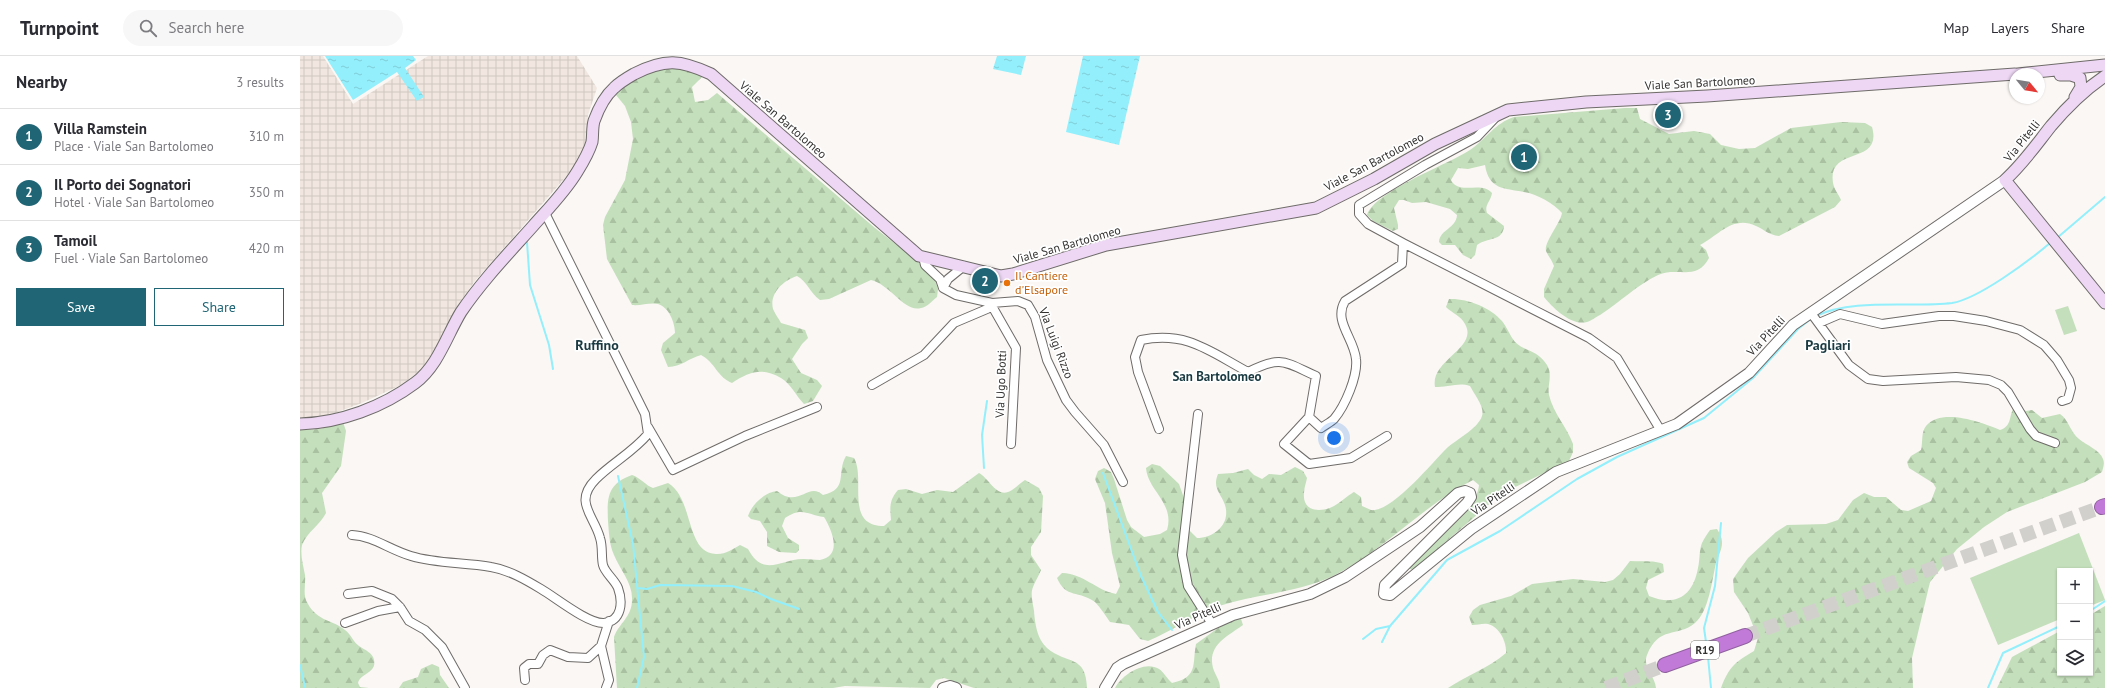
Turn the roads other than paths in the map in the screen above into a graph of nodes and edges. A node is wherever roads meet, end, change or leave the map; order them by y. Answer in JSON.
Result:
{"nodes":[{"id":1,"x":2105,"y":66,"type":"edge"},
{"id":2,"x":2045,"y":72,"type":"edge"},
{"id":3,"x":2009,"y":74,"type":"edge"},
{"id":4,"x":2045,"y":76,"type":"edge"},
{"id":5,"x":2105,"y":76,"type":"edge"},
{"id":6,"x":2070,"y":106,"type":"junction"},
{"id":7,"x":1500,"y":113,"type":"junction"},
{"id":8,"x":2005,"y":180,"type":"junction"},
{"id":9,"x":545,"y":214,"type":"junction"},
{"id":10,"x":1403,"y":243,"type":"junction"},
{"id":11,"x":923,"y":257,"type":"junction"},
{"id":12,"x":964,"y":266,"type":"junction"},
{"id":13,"x":943,"y":288,"type":"junction"},
{"id":14,"x":2105,"y":303,"type":"edge"},
{"id":15,"x":992,"y":305,"type":"junction"},
{"id":16,"x":1811,"y":313,"type":"junction"},
{"id":17,"x":1818,"y":322,"type":"junction"},
{"id":18,"x":872,"y":385,"type":"dead end"},
{"id":19,"x":2062,"y":401,"type":"dead end"},
{"id":20,"x":817,"y":406,"type":"dead end"},
{"id":21,"x":1198,"y":414,"type":"dead end"},
{"id":22,"x":1309,"y":417,"type":"junction"},
{"id":23,"x":300,"y":424,"type":"edge"},
{"id":24,"x":648,"y":427,"type":"junction"},
{"id":25,"x":1159,"y":428,"type":"dead end"},
{"id":26,"x":1661,"y":431,"type":"junction"},
{"id":27,"x":1387,"y":436,"type":"dead end"},
{"id":28,"x":1011,"y":444,"type":"dead end"},
{"id":29,"x":2055,"y":444,"type":"dead end"},
{"id":30,"x":1123,"y":482,"type":"dead end"},
{"id":31,"x":352,"y":535,"type":"dead end"},
{"id":32,"x":348,"y":594,"type":"dead end"},
{"id":33,"x":400,"y":606,"type":"junction"},
{"id":34,"x":609,"y":621,"type":"junction"},
{"id":35,"x":346,"y":623,"type":"dead end"},
{"id":36,"x":1212,"y":624,"type":"junction"},
{"id":37,"x":1745,"y":636,"type":"tunnel mouth"},
{"id":38,"x":601,"y":646,"type":"junction"},
{"id":39,"x":1665,"y":665,"type":"tunnel mouth"},
{"id":40,"x":525,"y":680,"type":"dead end"},
{"id":41,"x":465,"y":688,"type":"edge"},
{"id":42,"x":606,"y":688,"type":"edge"},
{"id":43,"x":943,"y":688,"type":"edge"},
{"id":44,"x":956,"y":688,"type":"edge"},
{"id":45,"x":1105,"y":688,"type":"edge"}],
"edges":[{"from":1,"to":2,"type":"main road"},
{"from":3,"to":7,"type":"main road","name":"Viale San Bartolomeo"},
{"from":4,"to":6,"type":"main road","name":"Via Pitelli"},
{"from":5,"to":6,"type":"main road","name":"Via Pitelli"},
{"from":6,"to":8,"type":"main road","name":"Via Pitelli"},
{"from":7,"to":10,"type":"street"},
{"from":7,"to":12,"type":"main road","name":"Viale San Bartolomeo"},
{"from":8,"to":14,"type":"main road"},
{"from":8,"to":16,"type":"street","name":"Via Pitelli"},
{"from":9,"to":11,"type":"main road","name":"Viale San Bartolomeo"},
{"from":9,"to":23,"type":"main road","name":"Viale San Bartolomeo"},
{"from":9,"to":24,"type":"street"},
{"from":10,"to":22,"type":"street"},
{"from":10,"to":26,"type":"street"},
{"from":11,"to":12,"type":"main road","name":"Viale San Bartolomeo"},
{"from":11,"to":13,"type":"street"},
{"from":12,"to":13,"type":"street"},
{"from":13,"to":15,"type":"street","name":"Via Luigi Rizzo"},
{"from":15,"to":18,"type":"street"},
{"from":15,"to":28,"type":"street","name":"Via Ugo Botti"},
{"from":15,"to":30,"type":"street","name":"Via Luigi Rizzo"},
{"from":16,"to":17,"type":"street"},
{"from":16,"to":26,"type":"street","name":"Via Pitelli"},
{"from":17,"to":19,"type":"street"},
{"from":17,"to":29,"type":"street"},
{"from":20,"to":24,"type":"street"},
{"from":21,"to":36,"type":"street"},
{"from":22,"to":25,"type":"street"},
{"from":22,"to":27,"type":"street"},
{"from":24,"to":34,"type":"street"},
{"from":26,"to":36,"type":"street","name":"Via Pitelli"},
{"from":31,"to":34,"type":"street"},
{"from":32,"to":33,"type":"street"},
{"from":33,"to":35,"type":"street"},
{"from":33,"to":41,"type":"street"},
{"from":34,"to":38,"type":"street"},
{"from":36,"to":45,"type":"street","name":"Via Pitelli"},
{"from":37,"to":39,"type":"highway","number":"R19"},
{"from":38,"to":40,"type":"street"},
{"from":38,"to":42,"type":"street"},
{"from":43,"to":44,"type":"street"}]}
